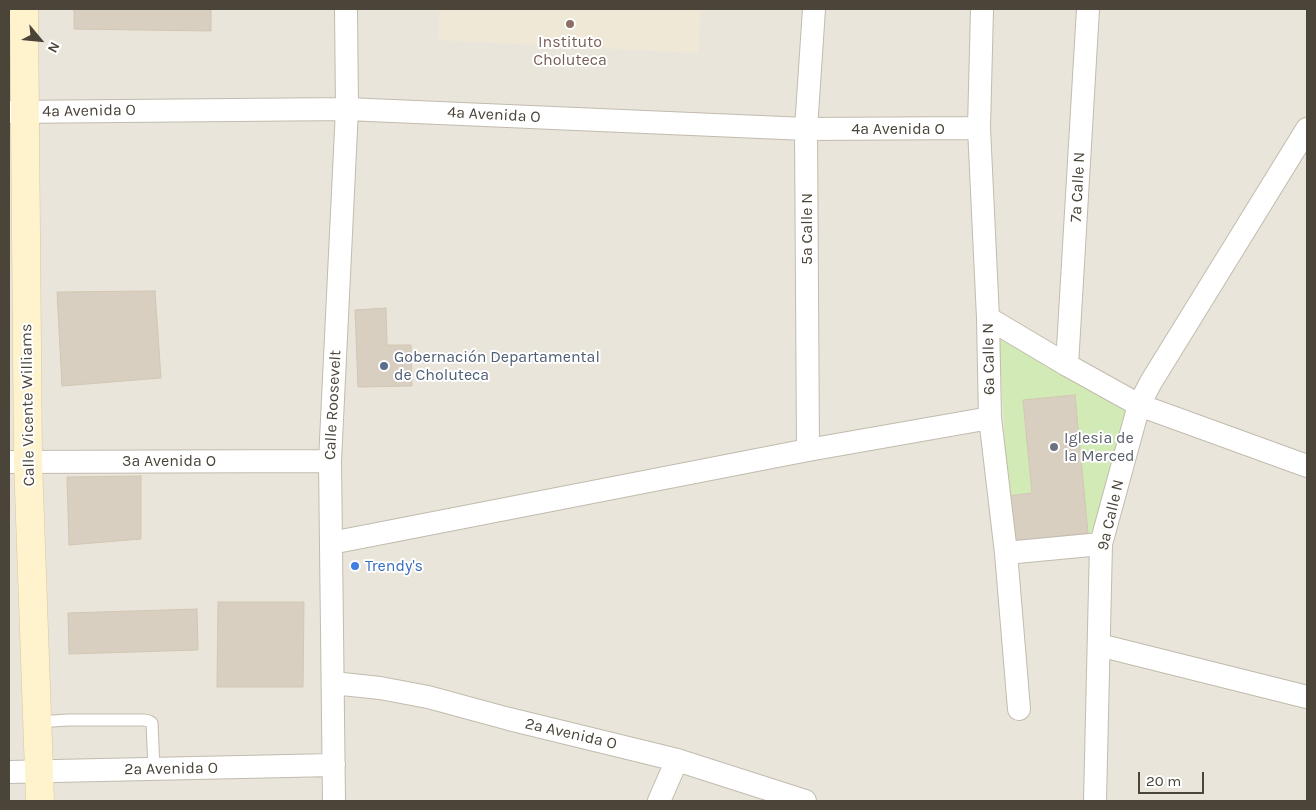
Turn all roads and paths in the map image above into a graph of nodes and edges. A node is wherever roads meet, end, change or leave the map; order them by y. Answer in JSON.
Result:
{"nodes":[{"id":1,"x":24,"y":9,"type":"edge"},
{"id":2,"x":346,"y":9,"type":"edge"},
{"id":3,"x":814,"y":9,"type":"edge"},
{"id":4,"x":982,"y":9,"type":"edge"},
{"id":5,"x":1088,"y":9,"type":"edge"},
{"id":6,"x":347,"y":108,"type":"junction"},
{"id":7,"x":16,"y":112,"type":"edge"},
{"id":8,"x":979,"y":128,"type":"junction"},
{"id":9,"x":806,"y":129,"type":"junction"},
{"id":10,"x":1307,"y":129,"type":"edge"},
{"id":11,"x":988,"y":318,"type":"junction"},
{"id":12,"x":1067,"y":365,"type":"junction"},
{"id":13,"x":1139,"y":405,"type":"junction"},
{"id":14,"x":990,"y":418,"type":"junction"},
{"id":15,"x":808,"y":450,"type":"junction"},
{"id":16,"x":330,"y":461,"type":"junction"},
{"id":17,"x":19,"y":462,"type":"edge"},
{"id":18,"x":1307,"y":466,"type":"edge"},
{"id":19,"x":331,"y":543,"type":"junction"},
{"id":20,"x":1101,"y":544,"type":"junction"},
{"id":21,"x":1006,"y":553,"type":"junction"},
{"id":22,"x":1099,"y":645,"type":"junction"},
{"id":23,"x":333,"y":683,"type":"junction"},
{"id":24,"x":1307,"y":697,"type":"edge"},
{"id":25,"x":1019,"y":709,"type":"dead end"},
{"id":26,"x":37,"y":722,"type":"junction"},
{"id":27,"x":677,"y":760,"type":"junction"},
{"id":28,"x":334,"y":765,"type":"junction"},
{"id":29,"x":154,"y":769,"type":"junction"},
{"id":30,"x":9,"y":772,"type":"edge"},
{"id":31,"x":39,"y":772,"type":"junction"},
{"id":32,"x":40,"y":801,"type":"edge"},
{"id":33,"x":334,"y":801,"type":"edge"},
{"id":34,"x":659,"y":801,"type":"edge"},
{"id":35,"x":805,"y":801,"type":"edge"},
{"id":36,"x":1095,"y":801,"type":"edge"}],
"edges":[{"from":1,"to":7,"type":"main road","name":"Calle Vicente Williams"},
{"from":2,"to":6,"type":"street","name":"Calle Roosevelt"},
{"from":3,"to":9,"type":"street","name":"5a Calle N"},
{"from":4,"to":8,"type":"street","name":"6a Calle N"},
{"from":5,"to":12,"type":"street","name":"7a Calle N"},
{"from":6,"to":7,"type":"street","name":"4a Avenida O"},
{"from":6,"to":9,"type":"street","name":"4a Avenida O"},
{"from":6,"to":16,"type":"street","name":"Calle Roosevelt"},
{"from":7,"to":17,"type":"main road","name":"Calle Vicente Williams"},
{"from":8,"to":9,"type":"street","name":"4a Avenida O"},
{"from":8,"to":11,"type":"street","name":"6a Calle N"},
{"from":9,"to":15,"type":"street","name":"5a Calle N"},
{"from":10,"to":13,"type":"street","name":"9a Calle N"},
{"from":11,"to":12,"type":"street"},
{"from":11,"to":14,"type":"street","name":"6a Calle N"},
{"from":12,"to":13,"type":"street"},
{"from":13,"to":18,"type":"street"},
{"from":13,"to":20,"type":"street","name":"9a Calle N"},
{"from":14,"to":15,"type":"street"},
{"from":14,"to":21,"type":"street","name":"6a Calle N"},
{"from":15,"to":19,"type":"street"},
{"from":16,"to":17,"type":"street","name":"3a Avenida O"},
{"from":16,"to":19,"type":"street","name":"Calle Roosevelt"},
{"from":17,"to":26,"type":"main road","name":"Calle Vicente Williams"},
{"from":19,"to":23,"type":"street","name":"Calle Roosevelt"},
{"from":20,"to":21,"type":"street"},
{"from":20,"to":22,"type":"street","name":"9a Calle N"},
{"from":21,"to":25,"type":"street","name":"6a Calle N"},
{"from":22,"to":24,"type":"street"},
{"from":22,"to":36,"type":"street","name":"9a Calle N"},
{"from":23,"to":27,"type":"street","name":"2a Avenida O"},
{"from":23,"to":28,"type":"street","name":"Calle Roosevelt"},
{"from":26,"to":29,"type":"lane"},
{"from":26,"to":31,"type":"main road","name":"Calle Vicente Williams"},
{"from":27,"to":34,"type":"street"},
{"from":27,"to":35,"type":"street","name":"2a Avenida O"},
{"from":28,"to":29,"type":"street","name":"2a Avenida O"},
{"from":28,"to":33,"type":"street","name":"Calle Roosevelt"},
{"from":29,"to":31,"type":"street","name":"2a Avenida O"},
{"from":30,"to":31,"type":"street","name":"2a Avenida O"},
{"from":31,"to":32,"type":"main road","name":"Calle Vicente Williams"}]}
